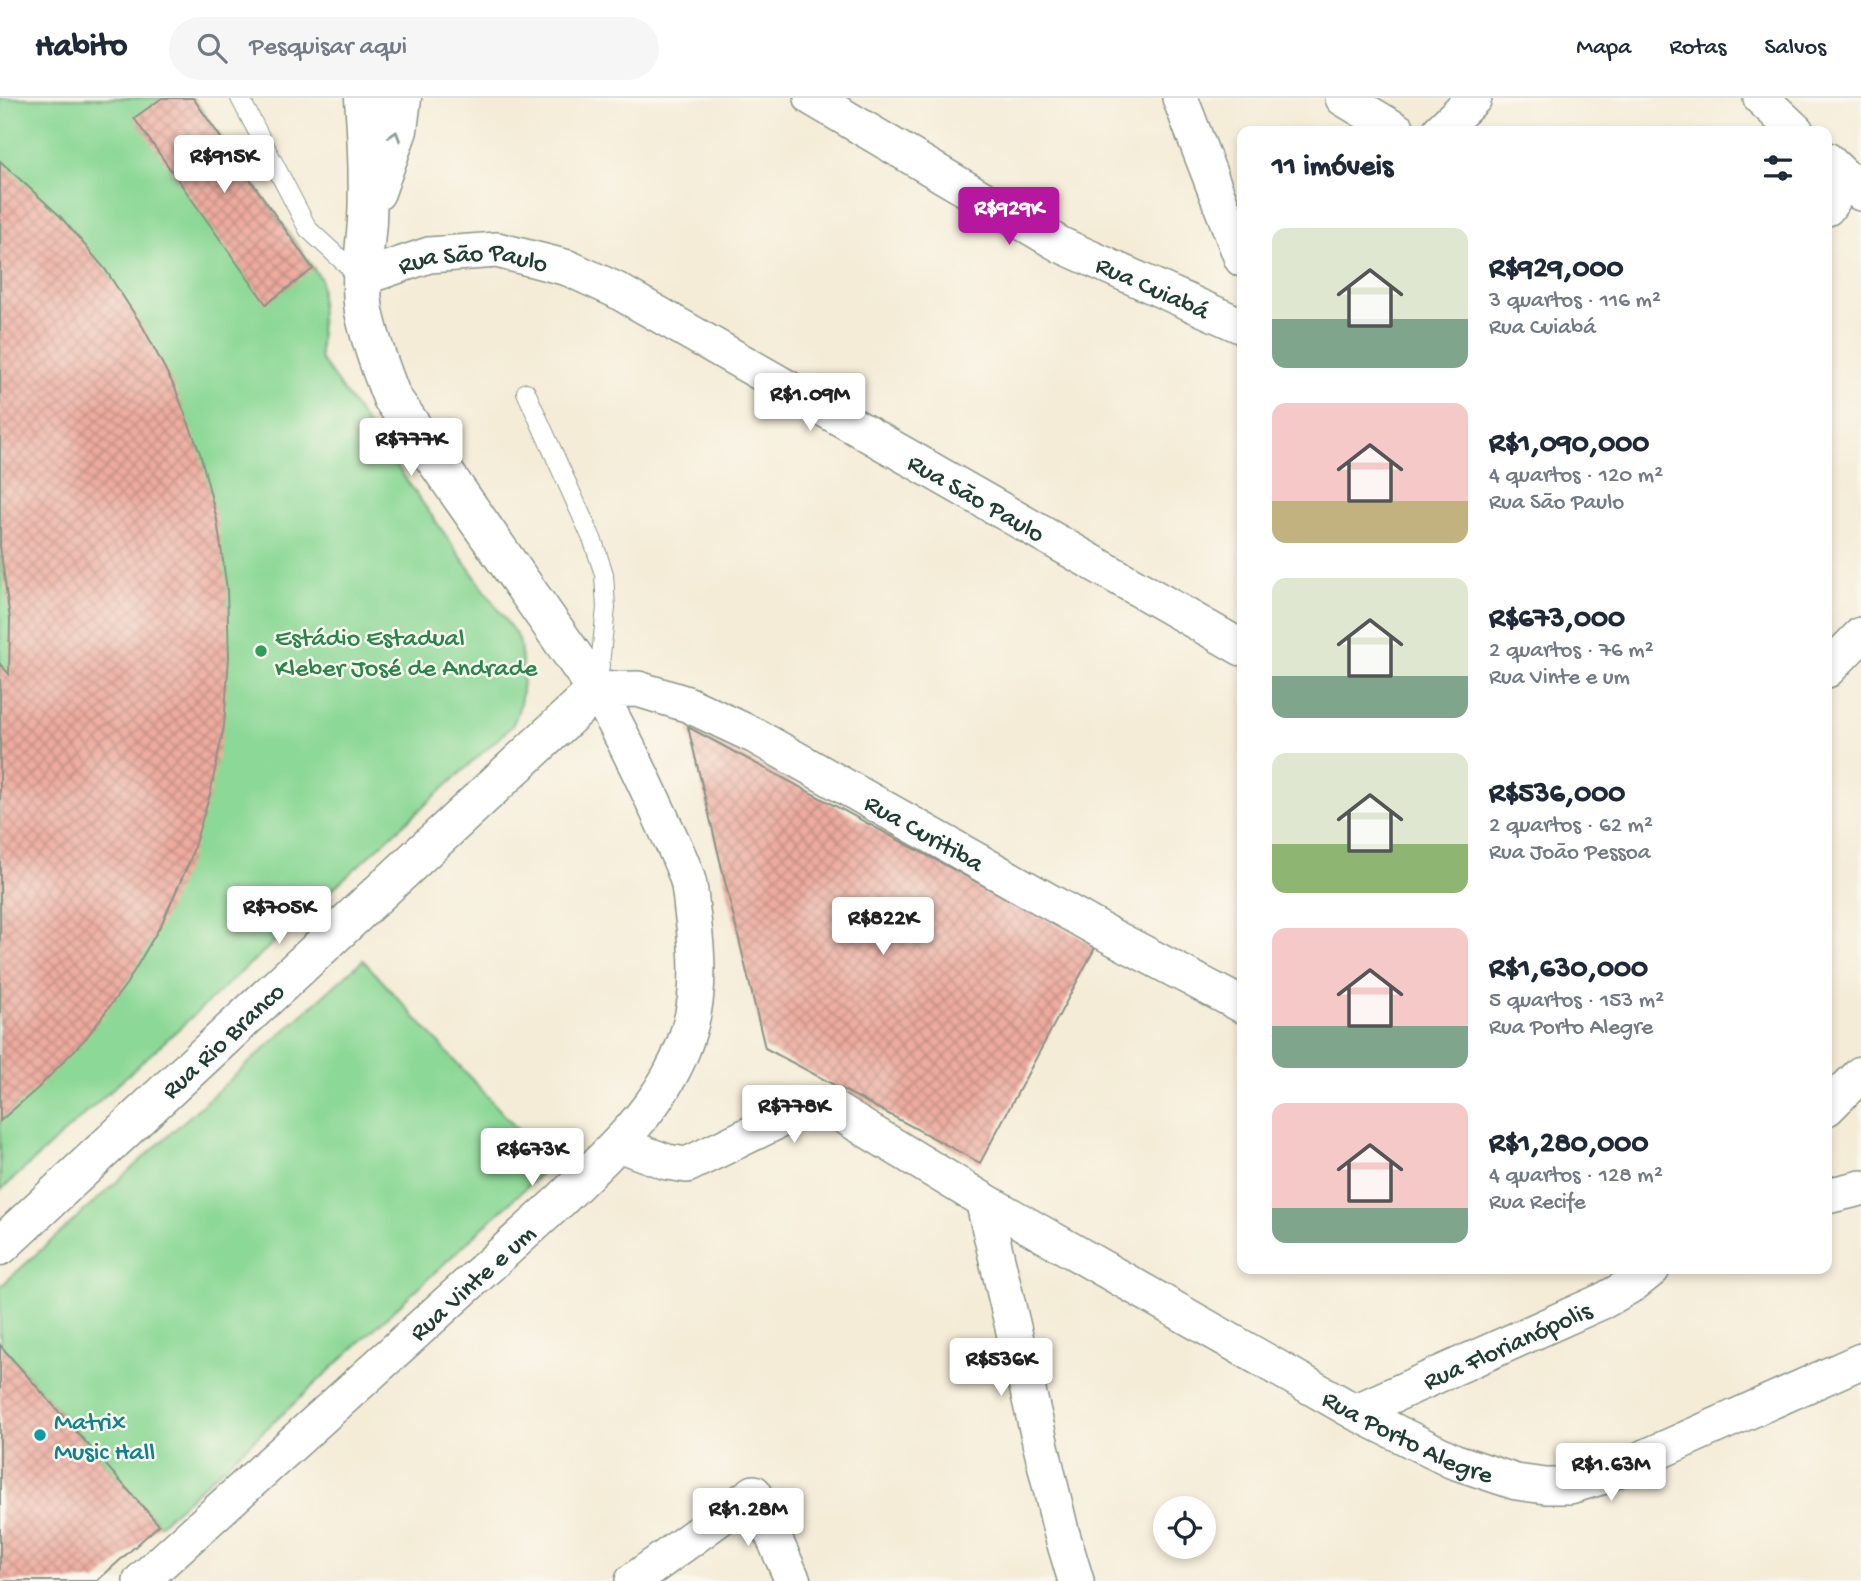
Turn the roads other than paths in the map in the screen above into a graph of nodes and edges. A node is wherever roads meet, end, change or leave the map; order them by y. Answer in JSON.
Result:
{"nodes":[{"id":1,"x":240,"y":98,"type":"edge"},
{"id":2,"x":364,"y":98,"type":"edge"},
{"id":3,"x":402,"y":98,"type":"edge"},
{"id":4,"x":812,"y":98,"type":"edge"},
{"id":5,"x":1180,"y":98,"type":"edge"},
{"id":6,"x":1343,"y":98,"type":"edge"},
{"id":7,"x":1475,"y":98,"type":"edge"},
{"id":8,"x":1761,"y":98,"type":"edge"},
{"id":9,"x":1390,"y":126,"type":"edge"},
{"id":10,"x":1445,"y":126,"type":"edge"},
{"id":11,"x":1791,"y":126,"type":"edge"},
{"id":12,"x":1845,"y":178,"type":"edge"},
{"id":13,"x":1832,"y":200,"type":"edge"},
{"id":14,"x":367,"y":220,"type":"junction"},
{"id":15,"x":1237,"y":246,"type":"edge"},
{"id":16,"x":361,"y":278,"type":"junction"},
{"id":17,"x":1237,"y":324,"type":"edge"},
{"id":18,"x":526,"y":392,"type":"dead end"},
{"id":19,"x":1861,"y":635,"type":"edge"},
{"id":20,"x":1237,"y":646,"type":"edge"},
{"id":21,"x":1832,"y":665,"type":"edge"},
{"id":22,"x":597,"y":690,"type":"junction"},
{"id":23,"x":1237,"y":1002,"type":"edge"},
{"id":24,"x":1861,"y":1074,"type":"edge"},
{"id":25,"x":1832,"y":1103,"type":"edge"},
{"id":26,"x":618,"y":1143,"type":"junction"},
{"id":27,"x":1861,"y":1188,"type":"edge"},
{"id":28,"x":1832,"y":1195,"type":"edge"},
{"id":29,"x":983,"y":1200,"type":"junction"},
{"id":30,"x":0,"y":1246,"type":"edge"},
{"id":31,"x":1646,"y":1274,"type":"edge"},
{"id":32,"x":1861,"y":1360,"type":"edge"},
{"id":33,"x":1355,"y":1412,"type":"junction"},
{"id":34,"x":141,"y":1581,"type":"edge"},
{"id":35,"x":633,"y":1581,"type":"edge"},
{"id":36,"x":793,"y":1581,"type":"edge"},
{"id":37,"x":1076,"y":1581,"type":"edge"}],
"edges":[{"from":1,"to":16,"type":"lane"},
{"from":2,"to":14,"type":"street"},
{"from":14,"to":3,"type":"street","one_way":true},
{"from":4,"to":17,"type":"street","name":"Rua Cuiabá"},
{"from":5,"to":15,"type":"street"},
{"from":6,"to":9,"type":"street"},
{"from":7,"to":10,"type":"street"},
{"from":8,"to":11,"type":"street"},
{"from":12,"to":13,"type":"street"},
{"from":14,"to":16,"type":"street"},
{"from":16,"to":20,"type":"street","name":"Rua São Paulo"},
{"from":16,"to":22,"type":"street"},
{"from":18,"to":22,"type":"lane"},
{"from":19,"to":21,"type":"street"},
{"from":22,"to":23,"type":"street","name":"Rua Curitiba"},
{"from":22,"to":26,"type":"street","name":"Rua Vinte e um"},
{"from":22,"to":30,"type":"street","name":"Rua Rio Branco"},
{"from":24,"to":25,"type":"street"},
{"from":26,"to":29,"type":"street","name":"Rua Porto Alegre"},
{"from":26,"to":34,"type":"street","name":"Rua Vinte e um"},
{"from":27,"to":28,"type":"street"},
{"from":29,"to":33,"type":"street","name":"Rua Porto Alegre"},
{"from":29,"to":37,"type":"street"},
{"from":31,"to":33,"type":"street","name":"Rua Florianópolis"},
{"from":32,"to":33,"type":"street","name":"Rua Porto Alegre"},
{"from":35,"to":36,"type":"street"}]}
